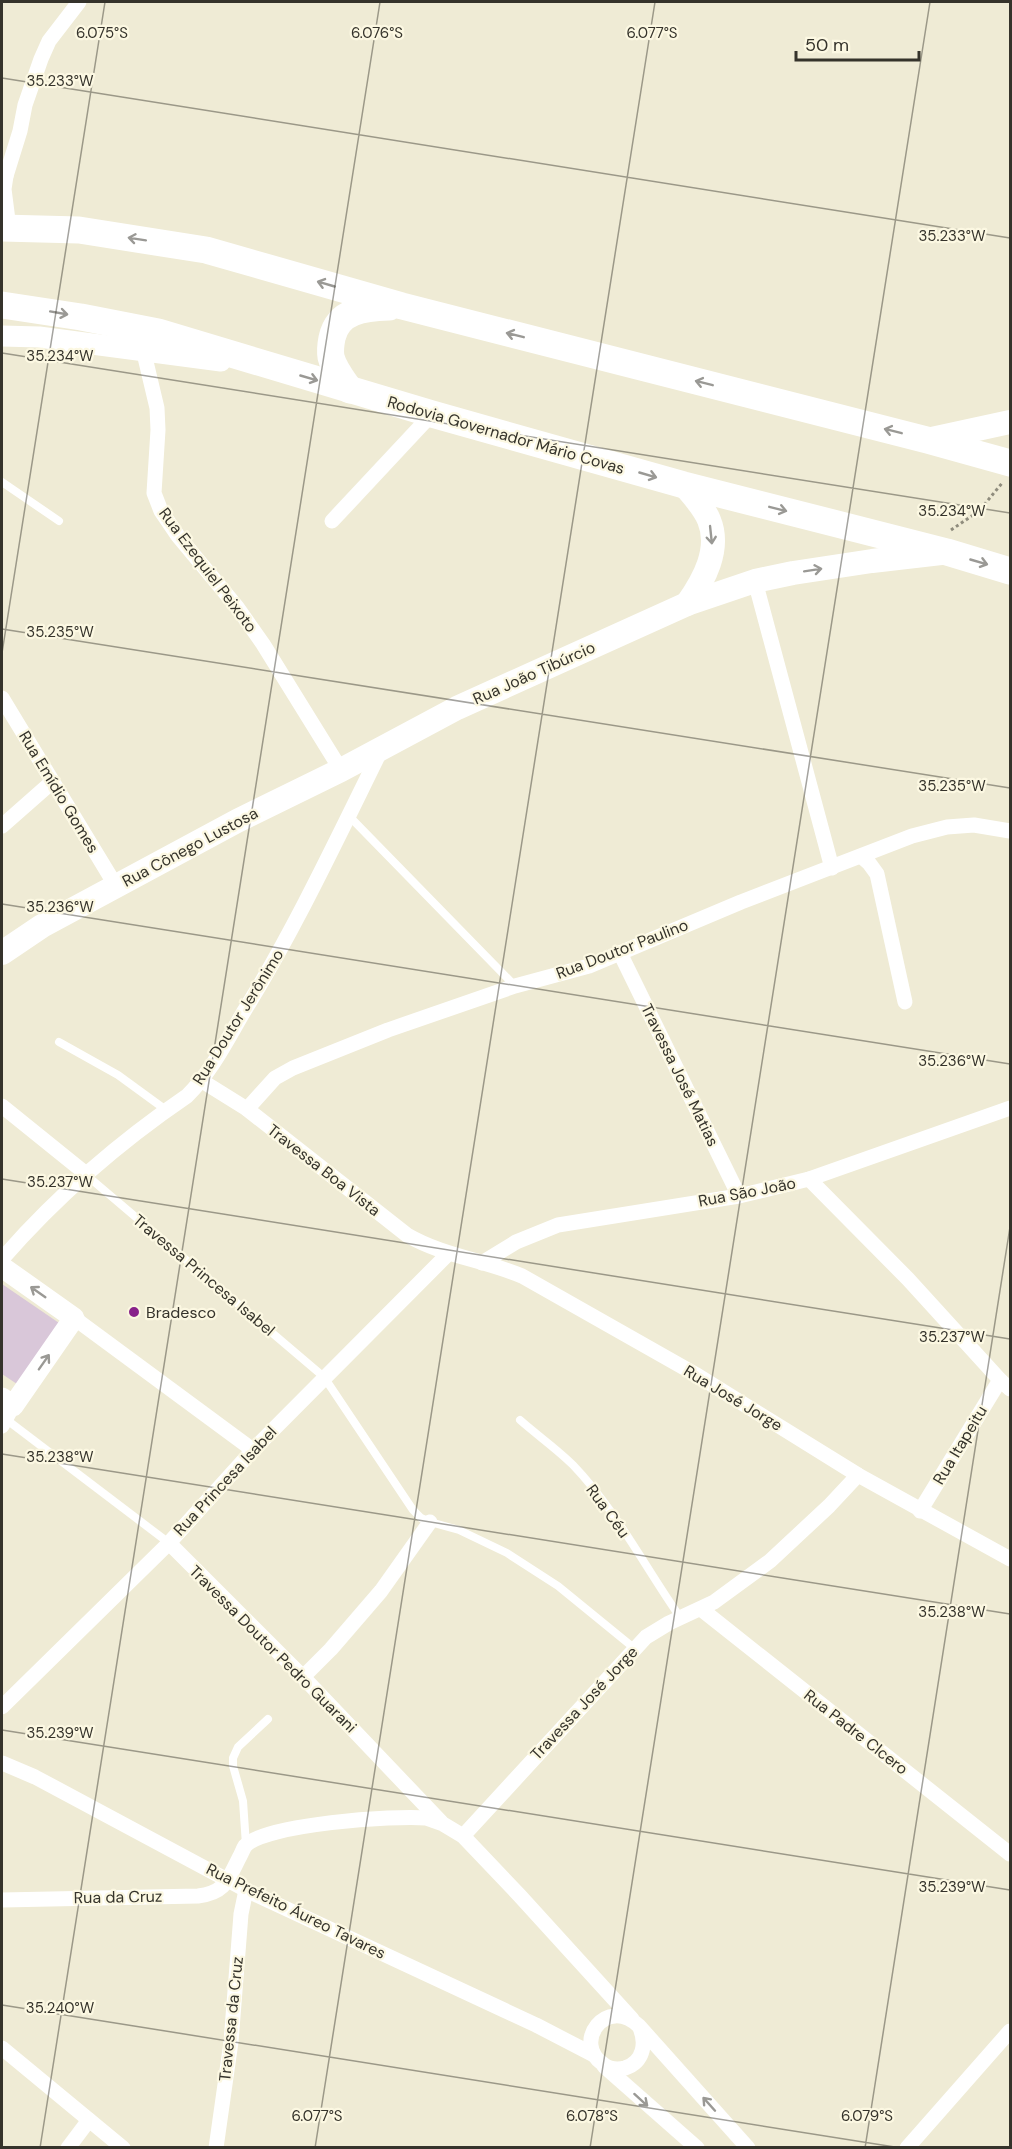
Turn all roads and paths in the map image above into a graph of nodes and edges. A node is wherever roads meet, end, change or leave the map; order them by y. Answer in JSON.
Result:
{"nodes":[{"id":1,"x":79,"y":2,"type":"edge"},
{"id":2,"x":4,"y":176,"type":"edge"},
{"id":3,"x":5,"y":228,"type":"edge"},
{"id":4,"x":2,"y":305,"type":"edge"},
{"id":5,"x":402,"y":306,"type":"junction"},
{"id":6,"x":2,"y":336,"type":"edge"},
{"id":7,"x":143,"y":350,"type":"junction"},
{"id":8,"x":276,"y":368,"type":"junction"},
{"id":9,"x":350,"y":390,"type":"junction"},
{"id":10,"x":432,"y":414,"type":"junction"},
{"id":11,"x":1011,"y":422,"type":"edge"},
{"id":12,"x":927,"y":440,"type":"junction"},
{"id":13,"x":1007,"y":472,"type":"edge"},
{"id":14,"x":2,"y":482,"type":"edge"},
{"id":15,"x":684,"y":485,"type":"junction"},
{"id":16,"x":60,"y":521,"type":"dead end"},
{"id":17,"x":333,"y":521,"type":"dead end"},
{"id":18,"x":936,"y":550,"type":"junction"},
{"id":19,"x":1011,"y":571,"type":"edge"},
{"id":20,"x":755,"y":581,"type":"junction"},
{"id":21,"x":687,"y":604,"type":"junction"},
{"id":22,"x":2,"y":698,"type":"edge"},
{"id":23,"x":382,"y":747,"type":"junction"},
{"id":24,"x":341,"y":770,"type":"junction"},
{"id":25,"x":52,"y":782,"type":"junction"},
{"id":26,"x":348,"y":815,"type":"junction"},
{"id":27,"x":2,"y":826,"type":"edge"},
{"id":28,"x":1011,"y":831,"type":"edge"},
{"id":29,"x":861,"y":856,"type":"junction"},
{"id":30,"x":832,"y":868,"type":"junction"},
{"id":31,"x":116,"y":886,"type":"junction"},
{"id":32,"x":2,"y":953,"type":"edge"},
{"id":33,"x":620,"y":954,"type":"junction"},
{"id":34,"x":515,"y":986,"type":"junction"},
{"id":35,"x":905,"y":1002,"type":"dead end"},
{"id":36,"x":59,"y":1042,"type":"dead end"},
{"id":37,"x":202,"y":1081,"type":"junction"},
{"id":38,"x":2,"y":1106,"type":"edge"},
{"id":39,"x":1011,"y":1108,"type":"edge"},
{"id":40,"x":247,"y":1109,"type":"junction"},
{"id":41,"x":166,"y":1110,"type":"junction"},
{"id":42,"x":85,"y":1173,"type":"junction"},
{"id":43,"x":809,"y":1179,"type":"junction"},
{"id":44,"x":739,"y":1196,"type":"junction"},
{"id":45,"x":448,"y":1254,"type":"junction"},
{"id":46,"x":2,"y":1258,"type":"edge"},
{"id":47,"x":482,"y":1263,"type":"junction"},
{"id":48,"x":2,"y":1267,"type":"edge"},
{"id":49,"x":74,"y":1318,"type":"junction"},
{"id":50,"x":324,"y":1377,"type":"junction"},
{"id":51,"x":1005,"y":1384,"type":"edge"},
{"id":52,"x":6,"y":1413,"type":"edge"},
{"id":53,"x":520,"y":1420,"type":"dead end"},
{"id":54,"x":253,"y":1450,"type":"junction"},
{"id":55,"x":858,"y":1475,"type":"junction"},
{"id":56,"x":920,"y":1511,"type":"junction"},
{"id":57,"x":430,"y":1522,"type":"junction"},
{"id":58,"x":168,"y":1543,"type":"junction"},
{"id":59,"x":1011,"y":1559,"type":"edge"},
{"id":60,"x":701,"y":1609,"type":"junction"},
{"id":61,"x":680,"y":1617,"type":"junction"},
{"id":62,"x":634,"y":1648,"type":"junction"},
{"id":63,"x":303,"y":1677,"type":"junction"},
{"id":64,"x":2,"y":1707,"type":"edge"},
{"id":65,"x":268,"y":1719,"type":"dead end"},
{"id":66,"x":2,"y":1763,"type":"edge"},
{"id":67,"x":443,"y":1824,"type":"junction"},
{"id":68,"x":462,"y":1836,"type":"junction"},
{"id":69,"x":246,"y":1845,"type":"junction"},
{"id":70,"x":1011,"y":1854,"type":"edge"},
{"id":71,"x":228,"y":1879,"type":"junction"},
{"id":72,"x":246,"y":1890,"type":"junction"},
{"id":73,"x":2,"y":1900,"type":"edge"},
{"id":74,"x":635,"y":2023,"type":"junction"},
{"id":75,"x":1011,"y":2031,"type":"edge"},
{"id":76,"x":2,"y":2048,"type":"edge"},
{"id":77,"x":596,"y":2057,"type":"junction"},
{"id":78,"x":89,"y":2120,"type":"junction"},
{"id":79,"x":68,"y":2148,"type":"edge"},
{"id":80,"x":123,"y":2148,"type":"edge"},
{"id":81,"x":216,"y":2148,"type":"edge"},
{"id":82,"x":697,"y":2148,"type":"edge"},
{"id":83,"x":748,"y":2148,"type":"edge"},
{"id":84,"x":907,"y":2148,"type":"edge"}],
"edges":[{"from":1,"to":2,"type":"street"},
{"from":2,"to":3,"type":"street"},
{"from":5,"to":3,"type":"highway","one_way":true},
{"from":4,"to":8,"type":"highway","name":"Rodovia Governador Mário Covas","one_way":true},
{"from":5,"to":9,"type":"highway"},
{"from":12,"to":5,"type":"highway","one_way":true},
{"from":6,"to":7,"type":"main road"},
{"from":7,"to":8,"type":"main road"},
{"from":7,"to":24,"type":"street","name":"Rua Ezequiel Peixoto"},
{"from":8,"to":9,"type":"highway","name":"Rodovia Governador Mário Covas","one_way":true},
{"from":9,"to":10,"type":"highway","name":"Rodovia Governador Mário Covas"},
{"from":10,"to":15,"type":"highway","name":"Rodovia Governador Mário Covas","one_way":true},
{"from":10,"to":17,"type":"street"},
{"from":11,"to":12,"type":"main road"},
{"from":12,"to":13,"type":"highway"},
{"from":13,"to":18,"type":"path"},
{"from":14,"to":16,"type":"lane"},
{"from":15,"to":18,"type":"highway","name":"Rodovia Governador Mário Covas","one_way":true},
{"from":15,"to":21,"type":"main road","one_way":true},
{"from":18,"to":19,"type":"highway","name":"Rodovia Governador Mário Covas","one_way":true},
{"from":20,"to":18,"type":"main road","name":"Rua João Tibúrcio","one_way":true},
{"from":20,"to":21,"type":"main road","name":"Rua João Tibúrcio"},
{"from":20,"to":30,"type":"street"},
{"from":21,"to":23,"type":"main road","name":"Rua João Tibúrcio"},
{"from":22,"to":25,"type":"street","name":"Rua Emídio Gomes"},
{"from":23,"to":24,"type":"main road","name":"Rua Cônego Lustosa"},
{"from":23,"to":26,"type":"street","name":"Rua Doutor Jerônimo"},
{"from":24,"to":31,"type":"main road","name":"Rua Cônego Lustosa"},
{"from":25,"to":27,"type":"street"},
{"from":25,"to":31,"type":"street","name":"Rua Emídio Gomes"},
{"from":26,"to":34,"type":"lane"},
{"from":26,"to":37,"type":"street","name":"Rua Doutor Jerônimo"},
{"from":28,"to":29,"type":"street","name":"Rua Doutor Paulino"},
{"from":29,"to":30,"type":"street","name":"Rua Doutor Paulino"},
{"from":29,"to":35,"type":"street"},
{"from":30,"to":33,"type":"street","name":"Rua Doutor Paulino"},
{"from":31,"to":32,"type":"main road","name":"Rua Cônego Lustosa"},
{"from":33,"to":34,"type":"street","name":"Rua Doutor Paulino"},
{"from":33,"to":44,"type":"street","name":"Travessa José Matias"},
{"from":34,"to":40,"type":"street","name":"Rua Doutor Paulino"},
{"from":36,"to":41,"type":"lane"},
{"from":37,"to":40,"type":"street","name":"Travessa Boa Vista"},
{"from":37,"to":41,"type":"street","name":"Rua Doutor Jerônimo"},
{"from":38,"to":42,"type":"street"},
{"from":39,"to":43,"type":"street","name":"Rua São João"},
{"from":40,"to":45,"type":"street","name":"Travessa Boa Vista"},
{"from":41,"to":42,"type":"street","name":"Rua Doutor Jerônimo"},
{"from":42,"to":46,"type":"street","name":"Rua Doutor Jerônimo"},
{"from":42,"to":50,"type":"lane","name":"Travessa Princesa Isabel"},
{"from":43,"to":44,"type":"street","name":"Rua São João"},
{"from":43,"to":51,"type":"street"},
{"from":44,"to":47,"type":"street","name":"Rua São João"},
{"from":45,"to":47,"type":"street","name":"Rua José Jorge"},
{"from":45,"to":50,"type":"street","name":"Rua Princesa Isabel"},
{"from":47,"to":55,"type":"street","name":"Rua José Jorge"},
{"from":49,"to":48,"type":"main road","one_way":true},
{"from":52,"to":49,"type":"main road","one_way":true},
{"from":49,"to":54,"type":"street"},
{"from":50,"to":54,"type":"street","name":"Rua Princesa Isabel"},
{"from":50,"to":57,"type":"lane","name":"Travessa Princesa Isabel"},
{"from":51,"to":56,"type":"street","name":"Rua Itapeitu"},
{"from":52,"to":58,"type":"lane","name":"Travessa Doutor Pedro Guarani"},
{"from":53,"to":61,"type":"lane","name":"Rua Céu"},
{"from":54,"to":58,"type":"street","name":"Rua Princesa Isabel"},
{"from":55,"to":56,"type":"street","name":"Rua José Jorge"},
{"from":55,"to":60,"type":"street","name":"Travessa José Jorge"},
{"from":56,"to":59,"type":"street","name":"Rua José Jorge"},
{"from":57,"to":62,"type":"lane"},
{"from":57,"to":63,"type":"street"},
{"from":58,"to":63,"type":"street","name":"Travessa Doutor Pedro Guarani"},
{"from":58,"to":64,"type":"street","name":"Rua Princesa Isabel"},
{"from":60,"to":61,"type":"street","name":"Travessa José Jorge"},
{"from":60,"to":70,"type":"street","name":"Rua Padre Clcero"},
{"from":61,"to":62,"type":"street","name":"Travessa José Jorge"},
{"from":62,"to":68,"type":"street","name":"Travessa José Jorge"},
{"from":63,"to":67,"type":"street","name":"Travessa Doutor Pedro Guarani"},
{"from":65,"to":69,"type":"lane"},
{"from":66,"to":71,"type":"street","name":"Rua Prefeito Áureo Tavares"},
{"from":67,"to":68,"type":"street"},
{"from":67,"to":69,"type":"street"},
{"from":68,"to":74,"type":"street"},
{"from":69,"to":71,"type":"street"},
{"from":71,"to":72,"type":"street","name":"Rua Prefeito Áureo Tavares"},
{"from":71,"to":73,"type":"street","name":"Rua da Cruz"},
{"from":72,"to":77,"type":"street","name":"Rua Prefeito Áureo Tavares"},
{"from":72,"to":81,"type":"street","name":"Travessa da Cruz"},
{"from":74,"to":77,"type":"street"},
{"from":74,"to":77,"type":"street"},
{"from":83,"to":74,"type":"street","one_way":true},
{"from":75,"to":84,"type":"street"},
{"from":76,"to":78,"type":"street"},
{"from":77,"to":82,"type":"street","name":"Rua Prefeito Áureo Tavares","one_way":true},
{"from":78,"to":79,"type":"street"},
{"from":78,"to":80,"type":"street"}]}
